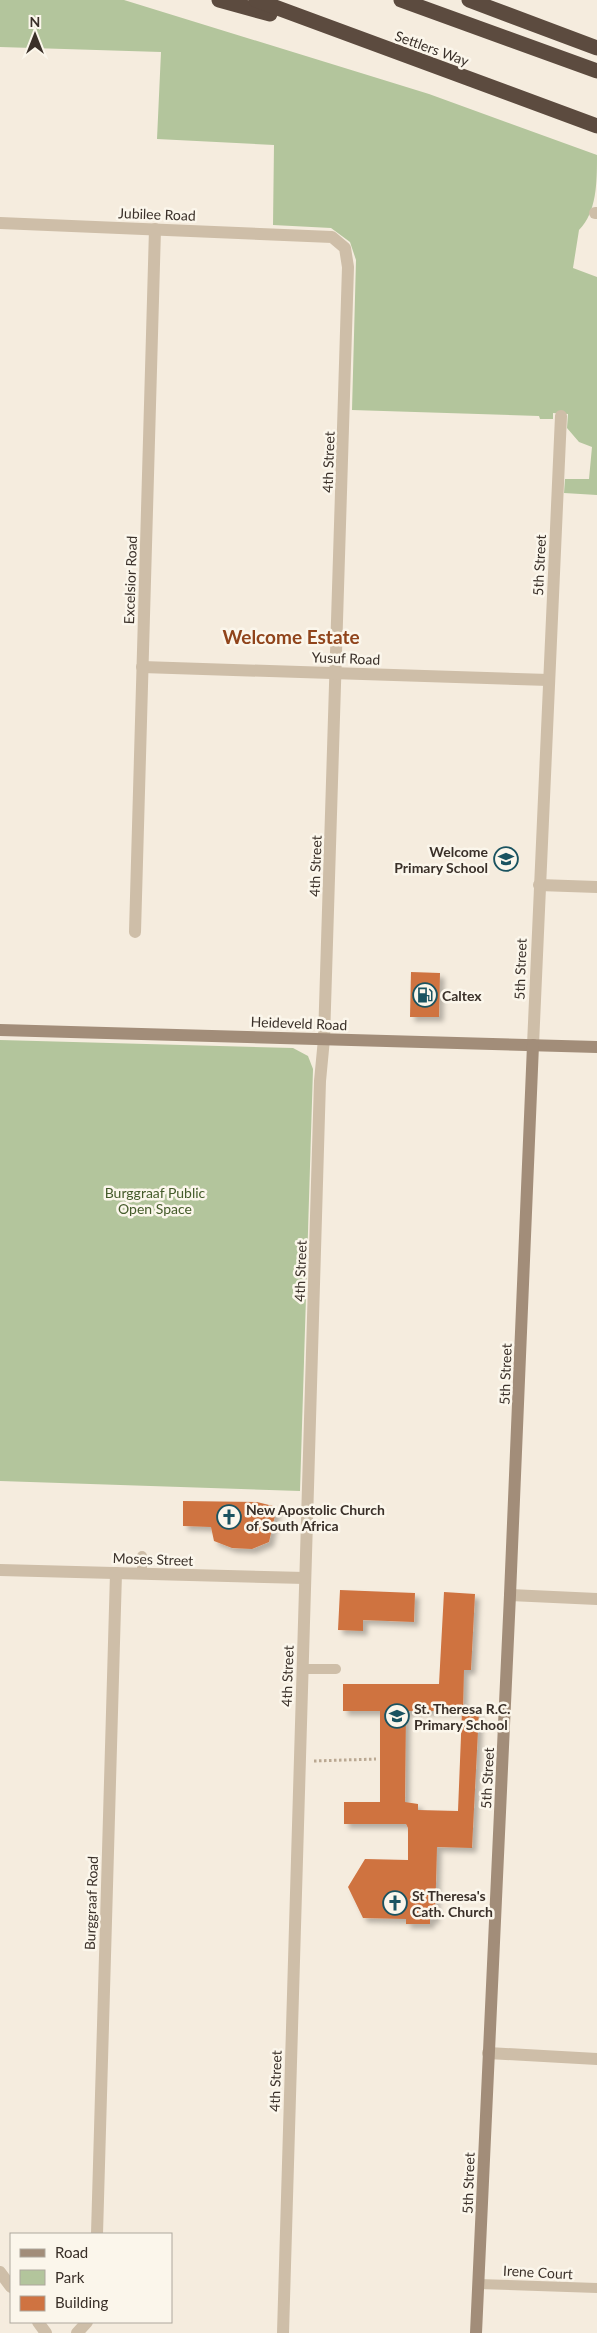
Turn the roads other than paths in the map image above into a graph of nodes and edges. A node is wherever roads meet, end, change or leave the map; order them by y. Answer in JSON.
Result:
{"nodes":[{"id":1,"x":219,"y":0,"type":"edge"},
{"id":2,"x":256,"y":0,"type":"edge"},
{"id":3,"x":401,"y":0,"type":"edge"},
{"id":4,"x":469,"y":0,"type":"edge"},
{"id":5,"x":360,"y":39,"type":"junction"},
{"id":6,"x":597,"y":48,"type":"edge"},
{"id":7,"x":597,"y":71,"type":"edge"},
{"id":8,"x":597,"y":126,"type":"edge"},
{"id":9,"x":0,"y":223,"type":"edge"},
{"id":10,"x":155,"y":229,"type":"junction"},
{"id":11,"x":312,"y":234,"type":"joint"},
{"id":12,"x":560,"y":416,"type":"dead end"},
{"id":13,"x":142,"y":667,"type":"junction"},
{"id":14,"x":336,"y":673,"type":"junction"},
{"id":15,"x":549,"y":680,"type":"junction"},
{"id":16,"x":539,"y":885,"type":"junction"},
{"id":17,"x":597,"y":887,"type":"edge"},
{"id":18,"x":135,"y":932,"type":"dead end"},
{"id":19,"x":0,"y":1030,"type":"edge"},
{"id":20,"x":324,"y":1039,"type":"junction"},
{"id":21,"x":533,"y":1045,"type":"junction"},
{"id":22,"x":597,"y":1047,"type":"edge"},
{"id":23,"x":142,"y":1556,"type":"dead end"},
{"id":24,"x":0,"y":1570,"type":"edge"},
{"id":25,"x":116,"y":1573,"type":"junction"},
{"id":26,"x":142,"y":1574,"type":"junction"},
{"id":27,"x":305,"y":1578,"type":"junction"},
{"id":28,"x":510,"y":1596,"type":"junction"},
{"id":29,"x":597,"y":1599,"type":"edge"},
{"id":30,"x":302,"y":1669,"type":"junction"},
{"id":31,"x":336,"y":1669,"type":"dead end"},
{"id":32,"x":488,"y":2053,"type":"junction"},
{"id":33,"x":597,"y":2059,"type":"edge"},
{"id":34,"x":97,"y":2233,"type":"edge"},
{"id":35,"x":0,"y":2272,"type":"edge"},
{"id":36,"x":478,"y":2284,"type":"junction"},
{"id":37,"x":7,"y":2288,"type":"edge"},
{"id":38,"x":597,"y":2288,"type":"edge"},
{"id":39,"x":85,"y":2323,"type":"edge"},
{"id":40,"x":77,"y":2333,"type":"edge"},
{"id":41,"x":283,"y":2333,"type":"edge"},
{"id":42,"x":476,"y":2333,"type":"edge"}],
"edges":[{"from":1,"to":5,"type":"highway"},
{"from":2,"to":5,"type":"highway","name":"Settlers Way"},
{"from":3,"to":7,"type":"highway"},
{"from":4,"to":6,"type":"highway"},
{"from":5,"to":8,"type":"highway","name":"Settlers Way"},
{"from":9,"to":10,"type":"street","name":"Jubilee Road"},
{"from":10,"to":11,"type":"street","name":"Jubilee Road"},
{"from":10,"to":13,"type":"street","name":"Excelsior Road"},
{"from":11,"to":14,"type":"street","name":"4th Street"},
{"from":12,"to":15,"type":"street","name":"5th Street"},
{"from":13,"to":14,"type":"street","name":"Yusuf Road"},
{"from":13,"to":18,"type":"street","name":"Excelsior Road"},
{"from":14,"to":15,"type":"street","name":"Yusuf Road"},
{"from":14,"to":20,"type":"street","name":"4th Street"},
{"from":15,"to":16,"type":"street","name":"5th Street"},
{"from":16,"to":17,"type":"street"},
{"from":16,"to":21,"type":"street","name":"5th Street"},
{"from":19,"to":20,"type":"street","name":"Heideveld Road"},
{"from":20,"to":21,"type":"street","name":"Heideveld Road"},
{"from":20,"to":27,"type":"street","name":"4th Street"},
{"from":21,"to":22,"type":"street","name":"Heideveld Road"},
{"from":21,"to":28,"type":"street","name":"5th Street"},
{"from":23,"to":26,"type":"lane"},
{"from":24,"to":25,"type":"street","name":"Moses Street"},
{"from":25,"to":26,"type":"street","name":"Moses Street"},
{"from":25,"to":34,"type":"street","name":"Burggraaf Road"},
{"from":26,"to":27,"type":"street","name":"Moses Street"},
{"from":27,"to":30,"type":"street","name":"4th Street"},
{"from":28,"to":29,"type":"street"},
{"from":28,"to":32,"type":"street","name":"5th Street"},
{"from":30,"to":31,"type":"lane"},
{"from":30,"to":41,"type":"street","name":"4th Street"},
{"from":32,"to":33,"type":"street"},
{"from":32,"to":36,"type":"street","name":"5th Street"},
{"from":35,"to":37,"type":"street"},
{"from":36,"to":38,"type":"lane","name":"Irene Court"},
{"from":36,"to":42,"type":"street","name":"5th Street"},
{"from":39,"to":40,"type":"street"}]}
